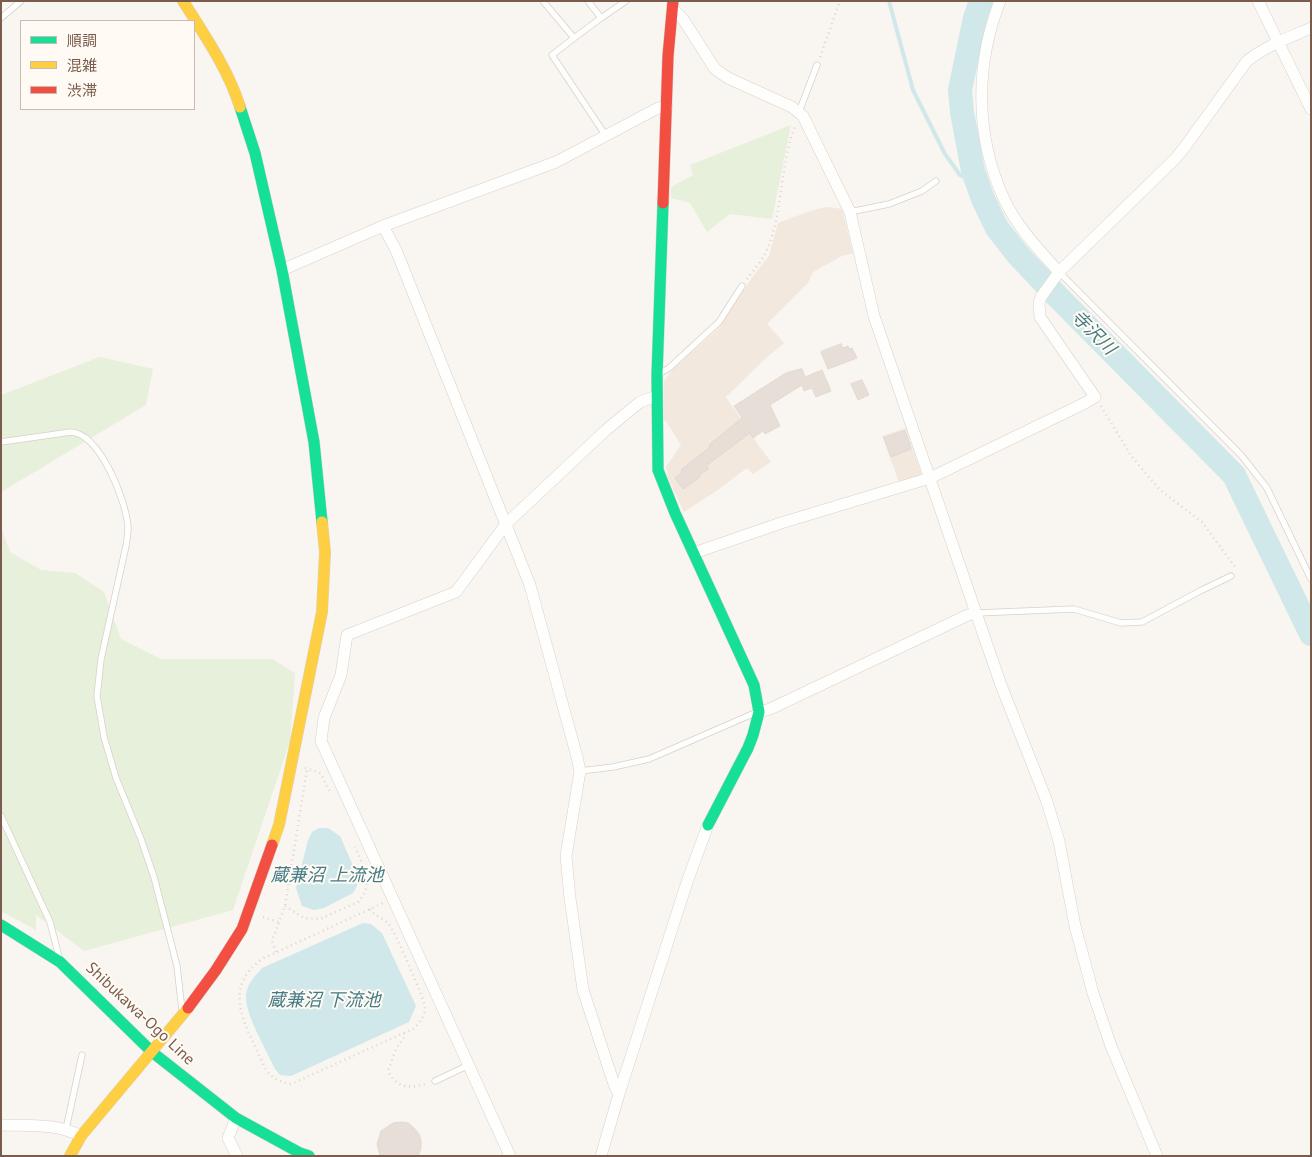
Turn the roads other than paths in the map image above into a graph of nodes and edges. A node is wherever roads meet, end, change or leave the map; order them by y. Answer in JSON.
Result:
{"nodes":[{"id":1,"x":21,"y":1,"type":"edge"},
{"id":2,"x":183,"y":1,"type":"edge"},
{"id":3,"x":543,"y":1,"type":"edge"},
{"id":4,"x":588,"y":1,"type":"edge"},
{"id":5,"x":626,"y":1,"type":"edge"},
{"id":6,"x":1000,"y":1,"type":"edge"},
{"id":7,"x":1258,"y":1,"type":"edge"},
{"id":8,"x":672,"y":5,"type":"edge"},
{"id":9,"x":1,"y":18,"type":"edge"},
{"id":10,"x":601,"y":18,"type":"junction"},
{"id":11,"x":195,"y":20,"type":"edge"},
{"id":12,"x":195,"y":20,"type":"edge"},
{"id":13,"x":1311,"y":28,"type":"edge"},
{"id":14,"x":574,"y":38,"type":"junction"},
{"id":15,"x":1277,"y":43,"type":"junction"},
{"id":16,"x":817,"y":65,"type":"road end"},
{"id":17,"x":667,"y":107,"type":"junction"},
{"id":18,"x":1311,"y":109,"type":"edge"},
{"id":19,"x":799,"y":112,"type":"junction"},
{"id":20,"x":606,"y":136,"type":"junction"},
{"id":21,"x":936,"y":181,"type":"dead end"},
{"id":22,"x":850,"y":212,"type":"junction"},
{"id":23,"x":383,"y":226,"type":"junction"},
{"id":24,"x":282,"y":270,"type":"junction"},
{"id":25,"x":1057,"y":276,"type":"junction"},
{"id":26,"x":742,"y":286,"type":"road end"},
{"id":27,"x":657,"y":375,"type":"junction"},
{"id":28,"x":656,"y":396,"type":"junction"},
{"id":29,"x":1,"y":442,"type":"edge"},
{"id":30,"x":930,"y":478,"type":"junction"},
{"id":31,"x":506,"y":524,"type":"junction"},
{"id":32,"x":694,"y":553,"type":"junction"},
{"id":33,"x":1231,"y":576,"type":"road end"},
{"id":34,"x":1311,"y":579,"type":"edge"},
{"id":35,"x":976,"y":613,"type":"junction"},
{"id":36,"x":759,"y":712,"type":"junction"},
{"id":37,"x":302,"y":714,"type":"junction"},
{"id":38,"x":324,"y":718,"type":"junction"},
{"id":39,"x":580,"y":771,"type":"junction"},
{"id":40,"x":1,"y":816,"type":"edge"},
{"id":41,"x":1,"y":925,"type":"edge"},
{"id":42,"x":60,"y":962,"type":"junction"},
{"id":43,"x":183,"y":1015,"type":"junction"},
{"id":44,"x":152,"y":1052,"type":"junction"},
{"id":45,"x":82,"y":1055,"type":"dead end"},
{"id":46,"x":469,"y":1065,"type":"junction"},
{"id":47,"x":435,"y":1082,"type":"road end"},
{"id":48,"x":619,"y":1094,"type":"junction"},
{"id":49,"x":236,"y":1118,"type":"junction"},
{"id":50,"x":1,"y":1125,"type":"edge"},
{"id":51,"x":66,"y":1129,"type":"junction"},
{"id":52,"x":81,"y":1136,"type":"junction"},
{"id":53,"x":70,"y":1156,"type":"edge"},
{"id":54,"x":237,"y":1156,"type":"edge"},
{"id":55,"x":309,"y":1156,"type":"edge"},
{"id":56,"x":510,"y":1156,"type":"edge"},
{"id":57,"x":601,"y":1156,"type":"edge"},
{"id":58,"x":1157,"y":1156,"type":"edge"}],
"edges":[{"from":1,"to":9,"type":"lane"},
{"from":2,"to":12,"type":"street"},
{"from":3,"to":14,"type":"lane"},
{"from":4,"to":10,"type":"lane"},
{"from":5,"to":10,"type":"lane"},
{"from":6,"to":25,"type":"street"},
{"from":7,"to":15,"type":"street"},
{"from":8,"to":17,"type":"street"},
{"from":8,"to":19,"type":"street"},
{"from":10,"to":14,"type":"lane"},
{"from":11,"to":24,"type":"street"},
{"from":13,"to":15,"type":"street"},
{"from":14,"to":20,"type":"lane"},
{"from":15,"to":18,"type":"street"},
{"from":15,"to":25,"type":"street"},
{"from":16,"to":19,"type":"lane"},
{"from":17,"to":20,"type":"street"},
{"from":17,"to":27,"type":"street"},
{"from":19,"to":22,"type":"street"},
{"from":20,"to":23,"type":"street"},
{"from":21,"to":22,"type":"lane"},
{"from":22,"to":30,"type":"street"},
{"from":23,"to":24,"type":"street"},
{"from":23,"to":31,"type":"street"},
{"from":24,"to":37,"type":"street"},
{"from":25,"to":30,"type":"street"},
{"from":25,"to":34,"type":"lane"},
{"from":26,"to":27,"type":"lane"},
{"from":27,"to":28,"type":"street"},
{"from":28,"to":31,"type":"street"},
{"from":28,"to":32,"type":"street"},
{"from":29,"to":43,"type":"lane"},
{"from":30,"to":32,"type":"street"},
{"from":30,"to":35,"type":"street"},
{"from":31,"to":38,"type":"street"},
{"from":31,"to":39,"type":"street"},
{"from":32,"to":36,"type":"street"},
{"from":33,"to":35,"type":"lane"},
{"from":35,"to":36,"type":"street"},
{"from":35,"to":58,"type":"street"},
{"from":36,"to":39,"type":"lane"},
{"from":36,"to":48,"type":"street"},
{"from":37,"to":38,"type":"street"},
{"from":37,"to":43,"type":"street"},
{"from":38,"to":46,"type":"street"},
{"from":39,"to":48,"type":"street"},
{"from":40,"to":42,"type":"lane"},
{"from":41,"to":42,"type":"street","name":"Shibukawa-Ogo Line"},
{"from":42,"to":44,"type":"street","name":"Shibukawa-Ogo Line"},
{"from":43,"to":44,"type":"street"},
{"from":44,"to":49,"type":"street","name":"Shibukawa-Ogo Line"},
{"from":44,"to":52,"type":"street"},
{"from":45,"to":51,"type":"lane"},
{"from":46,"to":47,"type":"lane"},
{"from":46,"to":56,"type":"street"},
{"from":48,"to":57,"type":"street"},
{"from":49,"to":54,"type":"street"},
{"from":49,"to":55,"type":"street","name":"Shibukawa-Ogo Line"},
{"from":50,"to":51,"type":"street"},
{"from":51,"to":52,"type":"street"},
{"from":52,"to":53,"type":"street"}]}
